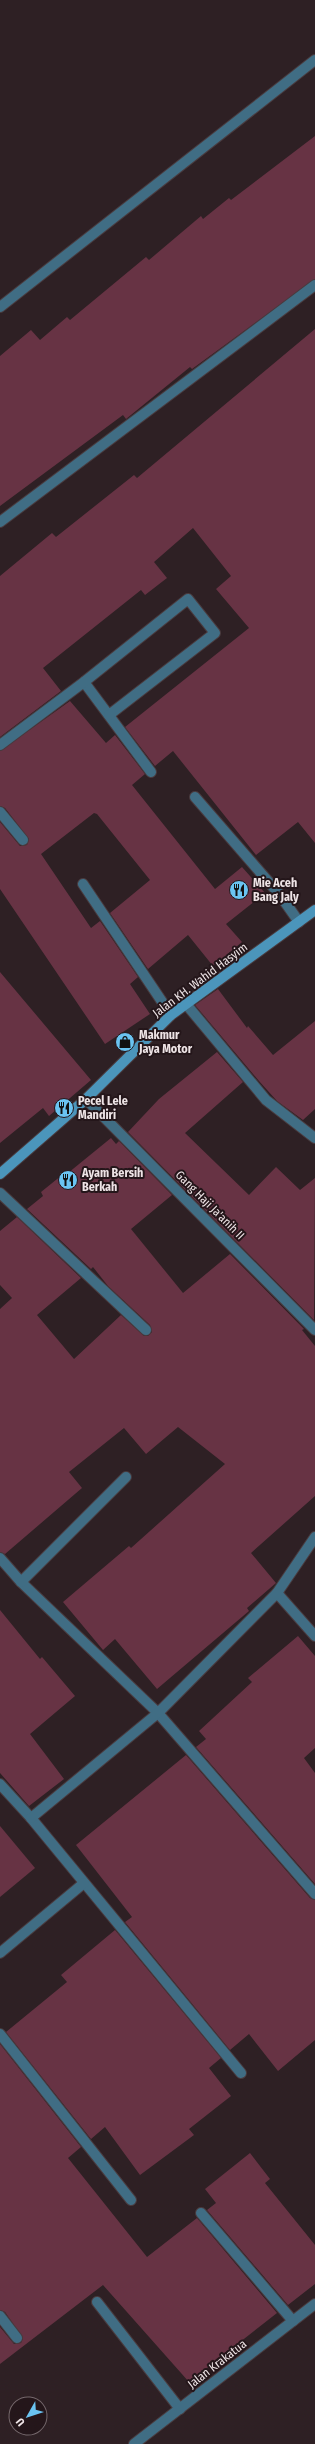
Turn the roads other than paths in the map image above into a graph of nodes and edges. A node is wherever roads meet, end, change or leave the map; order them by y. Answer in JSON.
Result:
{"nodes":[{"id":1,"x":315,"y":60,"type":"edge"},
{"id":2,"x":315,"y":285,"type":"edge"},
{"id":3,"x":0,"y":307,"type":"edge"},
{"id":4,"x":0,"y":522,"type":"edge"},
{"id":5,"x":84,"y":682,"type":"junction"},
{"id":6,"x":109,"y":715,"type":"junction"},
{"id":7,"x":0,"y":745,"type":"edge"},
{"id":8,"x":150,"y":772,"type":"dead end"},
{"id":9,"x":195,"y":797,"type":"dead end"},
{"id":10,"x":0,"y":812,"type":"edge"},
{"id":11,"x":23,"y":840,"type":"dead end"},
{"id":12,"x":83,"y":884,"type":"dead end"},
{"id":13,"x":315,"y":910,"type":"edge"},
{"id":14,"x":299,"y":922,"type":"junction"},
{"id":15,"x":186,"y":1004,"type":"junction"},
{"id":16,"x":171,"y":1015,"type":"junction"},
{"id":17,"x":86,"y":1098,"type":"junction"},
{"id":18,"x":315,"y":1138,"type":"edge"},
{"id":19,"x":0,"y":1174,"type":"edge"},
{"id":20,"x":0,"y":1193,"type":"edge"},
{"id":21,"x":146,"y":1330,"type":"dead end"},
{"id":22,"x":315,"y":1330,"type":"edge"},
{"id":23,"x":126,"y":1477,"type":"dead end"},
{"id":24,"x":315,"y":1538,"type":"edge"},
{"id":25,"x":0,"y":1558,"type":"edge"},
{"id":26,"x":21,"y":1582,"type":"junction"},
{"id":27,"x":277,"y":1593,"type":"junction"},
{"id":28,"x":315,"y":1636,"type":"edge"},
{"id":29,"x":158,"y":1713,"type":"junction"},
{"id":30,"x":0,"y":1784,"type":"edge"},
{"id":31,"x":31,"y":1818,"type":"junction"},
{"id":32,"x":84,"y":1883,"type":"junction"},
{"id":33,"x":315,"y":1894,"type":"edge"},
{"id":34,"x":0,"y":1953,"type":"edge"},
{"id":35,"x":0,"y":2034,"type":"edge"},
{"id":36,"x":3,"y":2045,"type":"edge"},
{"id":37,"x":240,"y":2073,"type":"dead end"},
{"id":38,"x":132,"y":2200,"type":"dead end"},
{"id":39,"x":201,"y":2212,"type":"dead end"},
{"id":40,"x":97,"y":2302,"type":"dead end"},
{"id":41,"x":315,"y":2304,"type":"edge"},
{"id":42,"x":0,"y":2316,"type":"edge"},
{"id":43,"x":293,"y":2321,"type":"junction"},
{"id":44,"x":17,"y":2338,"type":"dead end"},
{"id":45,"x":180,"y":2409,"type":"junction"},
{"id":46,"x":134,"y":2444,"type":"edge"}],
"edges":[{"from":1,"to":3,"type":"street"},
{"from":2,"to":4,"type":"street"},
{"from":5,"to":6,"type":"street"},
{"from":5,"to":6,"type":"street"},
{"from":5,"to":7,"type":"street"},
{"from":6,"to":8,"type":"street"},
{"from":9,"to":14,"type":"street"},
{"from":10,"to":11,"type":"street"},
{"from":12,"to":16,"type":"street"},
{"from":13,"to":14,"type":"street","name":"Jalan KH. Wahid Hasyim"},
{"from":14,"to":15,"type":"street","name":"Jalan KH. Wahid Hasyim"},
{"from":15,"to":16,"type":"street","name":"Jalan KH. Wahid Hasyim"},
{"from":15,"to":18,"type":"street"},
{"from":16,"to":17,"type":"street","name":"Jalan KH. Wahid Hasyim"},
{"from":17,"to":19,"type":"street","name":"Jalan KH. Wahid Hasyim"},
{"from":17,"to":22,"type":"street","name":"Gang Haji Ja'anih II"},
{"from":20,"to":21,"type":"street"},
{"from":23,"to":26,"type":"street"},
{"from":24,"to":27,"type":"street"},
{"from":25,"to":26,"type":"street"},
{"from":26,"to":29,"type":"street"},
{"from":27,"to":28,"type":"street"},
{"from":27,"to":29,"type":"street"},
{"from":29,"to":31,"type":"street"},
{"from":29,"to":33,"type":"street"},
{"from":30,"to":31,"type":"street"},
{"from":31,"to":32,"type":"street"},
{"from":32,"to":34,"type":"street"},
{"from":32,"to":37,"type":"street"},
{"from":35,"to":36,"type":"street"},
{"from":36,"to":38,"type":"street"},
{"from":39,"to":43,"type":"street"},
{"from":40,"to":45,"type":"street"},
{"from":41,"to":43,"type":"street","name":"Jalan Krakatua"},
{"from":42,"to":44,"type":"street"},
{"from":43,"to":45,"type":"street","name":"Jalan Krakatua"},
{"from":45,"to":46,"type":"street","name":"Jalan Krakatua"}]}
